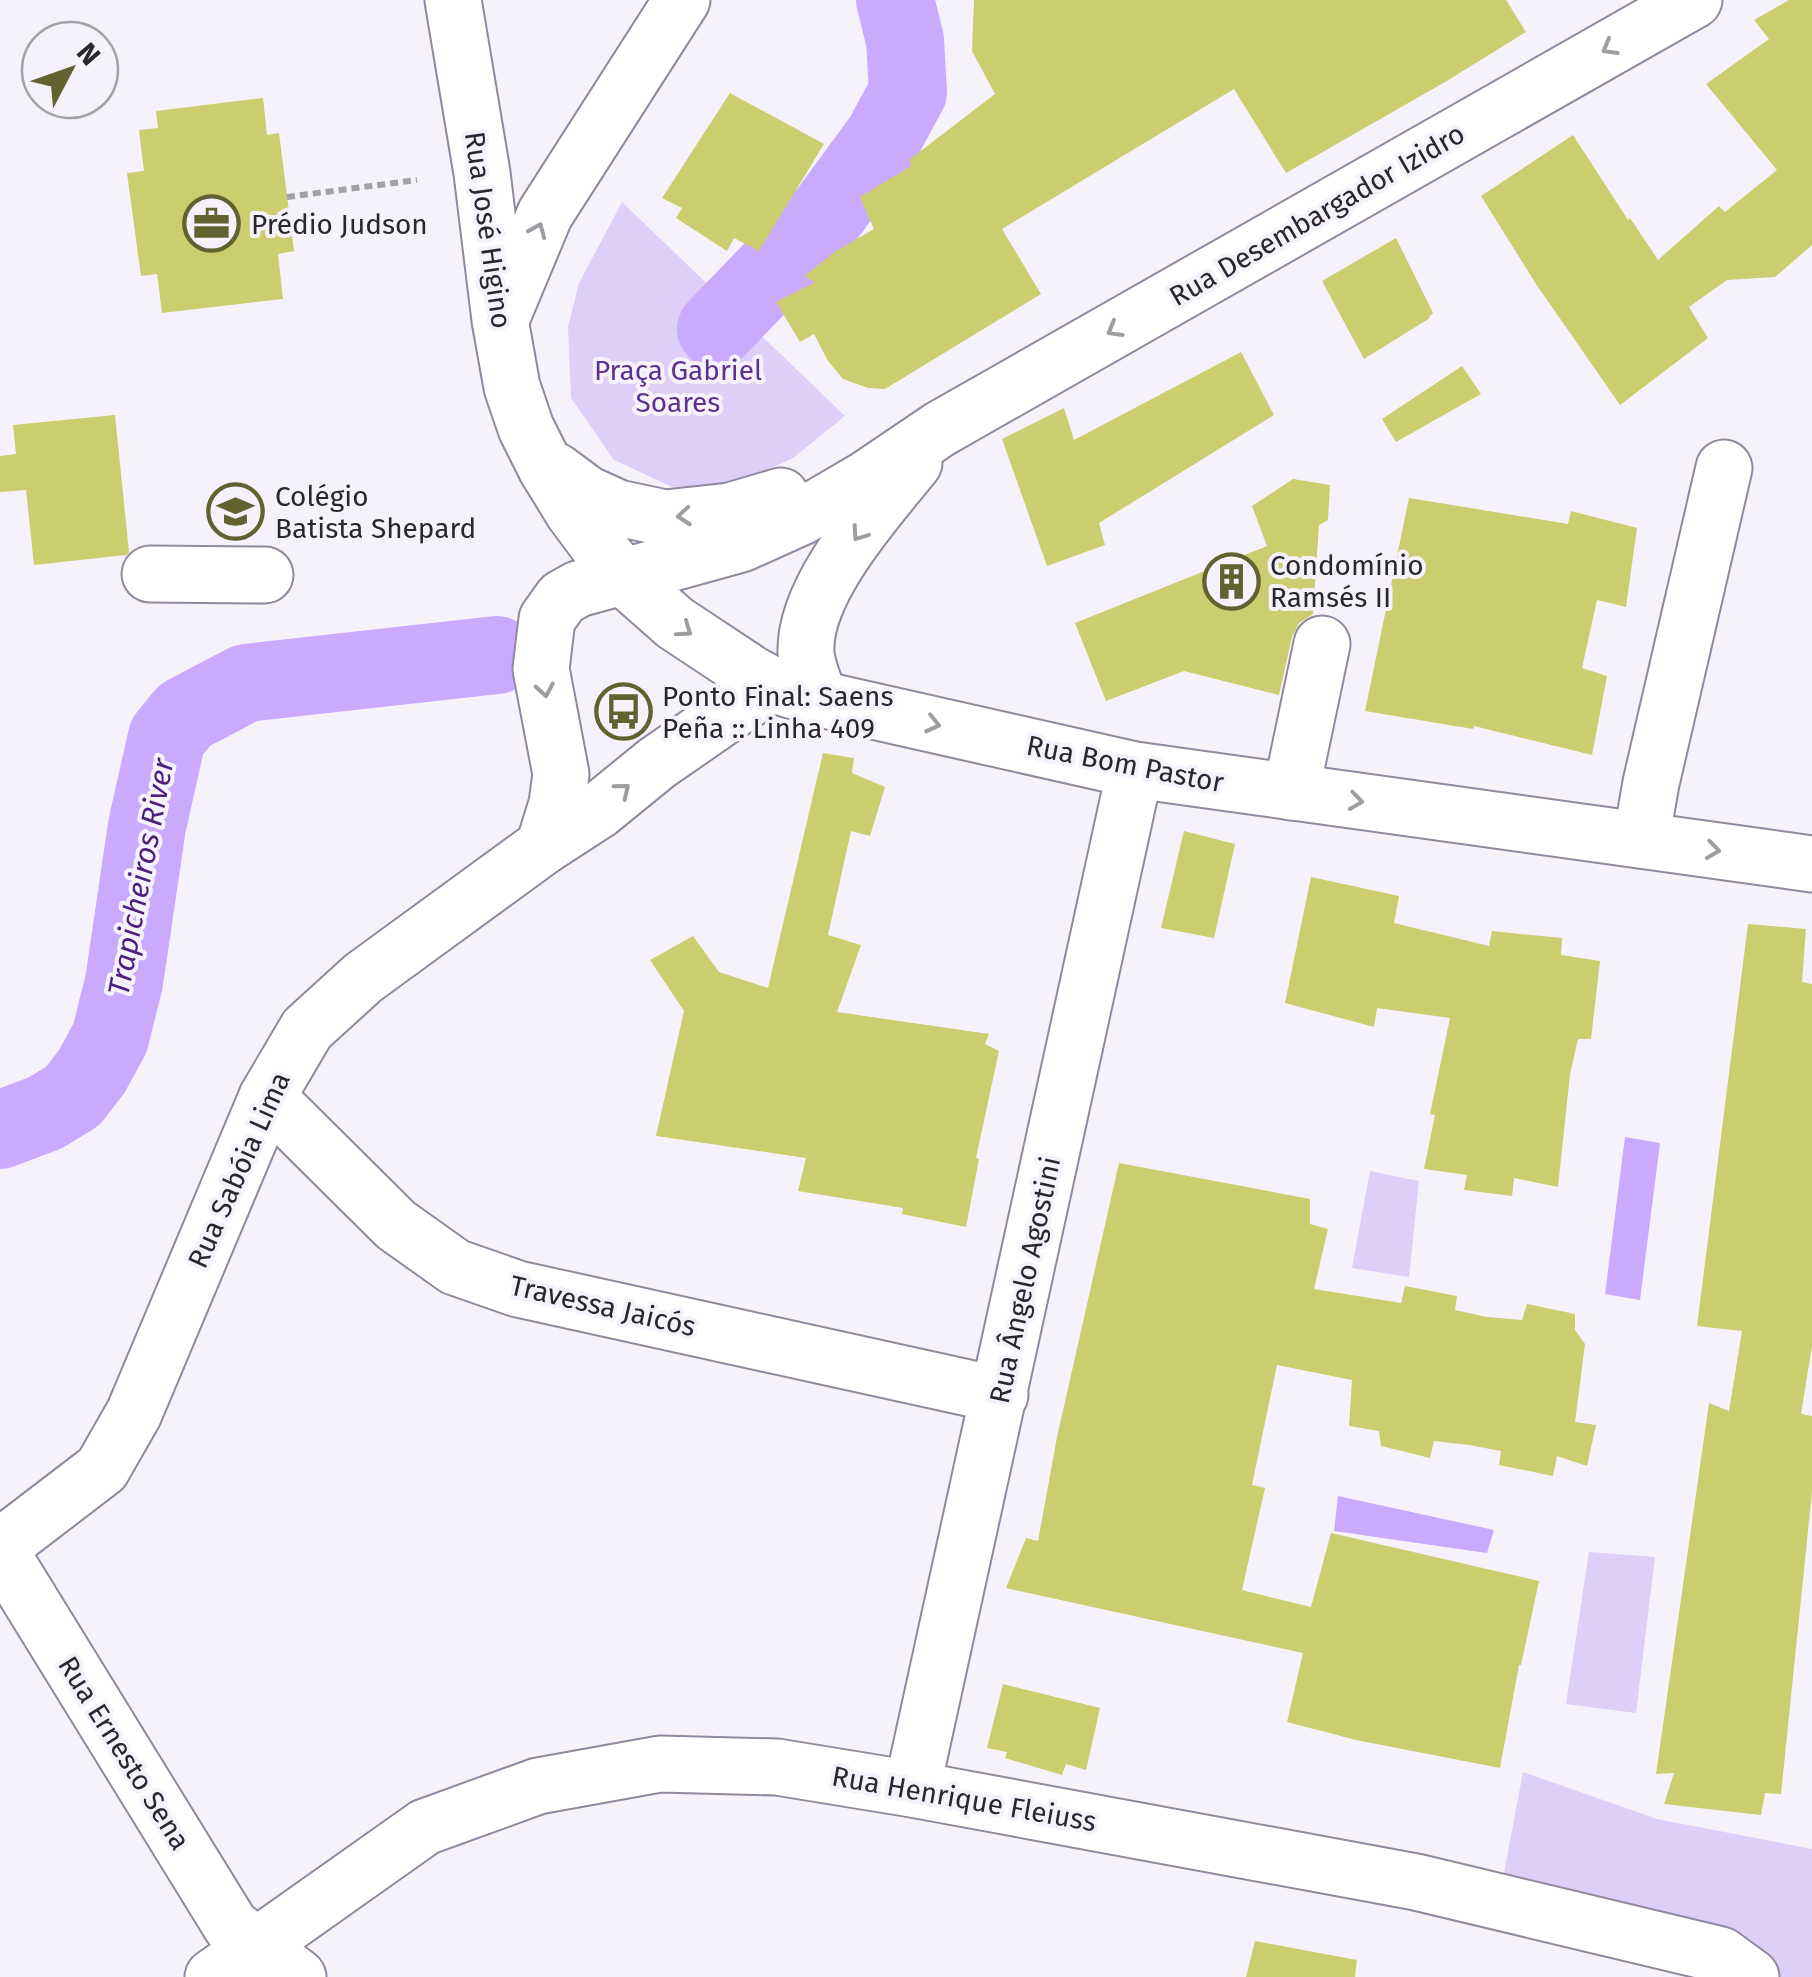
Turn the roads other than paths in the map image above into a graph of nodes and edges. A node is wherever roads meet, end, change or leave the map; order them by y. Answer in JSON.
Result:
{"nodes":[{"id":1,"x":453,"y":0,"type":"edge"},
{"id":2,"x":682,"y":0,"type":"edge"},
{"id":3,"x":1694,"y":0,"type":"edge"},
{"id":4,"x":500,"y":320,"type":"junction"},
{"id":5,"x":940,"y":430,"type":"junction"},
{"id":6,"x":540,"y":454,"type":"junction"},
{"id":7,"x":1724,"y":468,"type":"dead end"},
{"id":8,"x":150,"y":574,"type":"dead end"},
{"id":9,"x":264,"y":575,"type":"dead end"},
{"id":10,"x":624,"y":578,"type":"junction"},
{"id":11,"x":1322,"y":644,"type":"dead end"},
{"id":12,"x":795,"y":691,"type":"junction"},
{"id":13,"x":1135,"y":770,"type":"junction"},
{"id":14,"x":1290,"y":792,"type":"junction"},
{"id":15,"x":1641,"y":840,"type":"junction"},
{"id":16,"x":544,"y":846,"type":"junction"},
{"id":17,"x":1812,"y":864,"type":"edge"},
{"id":18,"x":267,"y":1097,"type":"junction"},
{"id":19,"x":1000,"y":1395,"type":"junction"},
{"id":20,"x":0,"y":1549,"type":"edge"},
{"id":21,"x":912,"y":1789,"type":"junction"},
{"id":22,"x":278,"y":1962,"type":"edge"},
{"id":23,"x":213,"y":1977,"type":"edge"},
{"id":24,"x":1751,"y":1977,"type":"edge"}],
"edges":[{"from":1,"to":4,"type":"street","name":"Rua José Higino"},
{"from":4,"to":2,"type":"street","one_way":true},
{"from":3,"to":5,"type":"street","name":"Rua Desembargador Izidro","one_way":true},
{"from":4,"to":6,"type":"street","name":"Rua José Higino"},
{"from":5,"to":6,"type":"street","name":"Rua Desembargador Izidro","one_way":true},
{"from":5,"to":10,"type":"street","name":"Rua Desembargador Izidro"},
{"from":5,"to":12,"type":"street","one_way":true},
{"from":6,"to":10,"type":"street","name":"Rua Bom Pastor"},
{"from":7,"to":15,"type":"street"},
{"from":8,"to":9,"type":"street"},
{"from":10,"to":12,"type":"street","name":"Rua Bom Pastor","one_way":true},
{"from":10,"to":16,"type":"street","one_way":true},
{"from":11,"to":14,"type":"street"},
{"from":12,"to":13,"type":"street","name":"Rua Bom Pastor","one_way":true},
{"from":16,"to":12,"type":"street","name":"Rua Sabóia Lima","one_way":true},
{"from":13,"to":14,"type":"street","name":"Rua Bom Pastor"},
{"from":13,"to":19,"type":"street","name":"Rua Ângelo Agostini"},
{"from":14,"to":15,"type":"street","name":"Rua Bom Pastor","one_way":true},
{"from":15,"to":17,"type":"street","name":"Rua Bom Pastor","one_way":true},
{"from":16,"to":18,"type":"street","name":"Rua Sabóia Lima"},
{"from":18,"to":19,"type":"street","name":"Travessa Jaicós"},
{"from":18,"to":20,"type":"street","name":"Rua Sabóia Lima"},
{"from":19,"to":21,"type":"street","name":"Rua Ângelo Agostini"},
{"from":20,"to":22,"type":"street","name":"Rua Ernesto Sena"},
{"from":21,"to":22,"type":"street","name":"Rua Henrique Fleiuss"},
{"from":21,"to":24,"type":"street","name":"Rua Henrique Fleiuss"},
{"from":22,"to":23,"type":"street","name":"Rua Henrique Fleiuss"}]}
